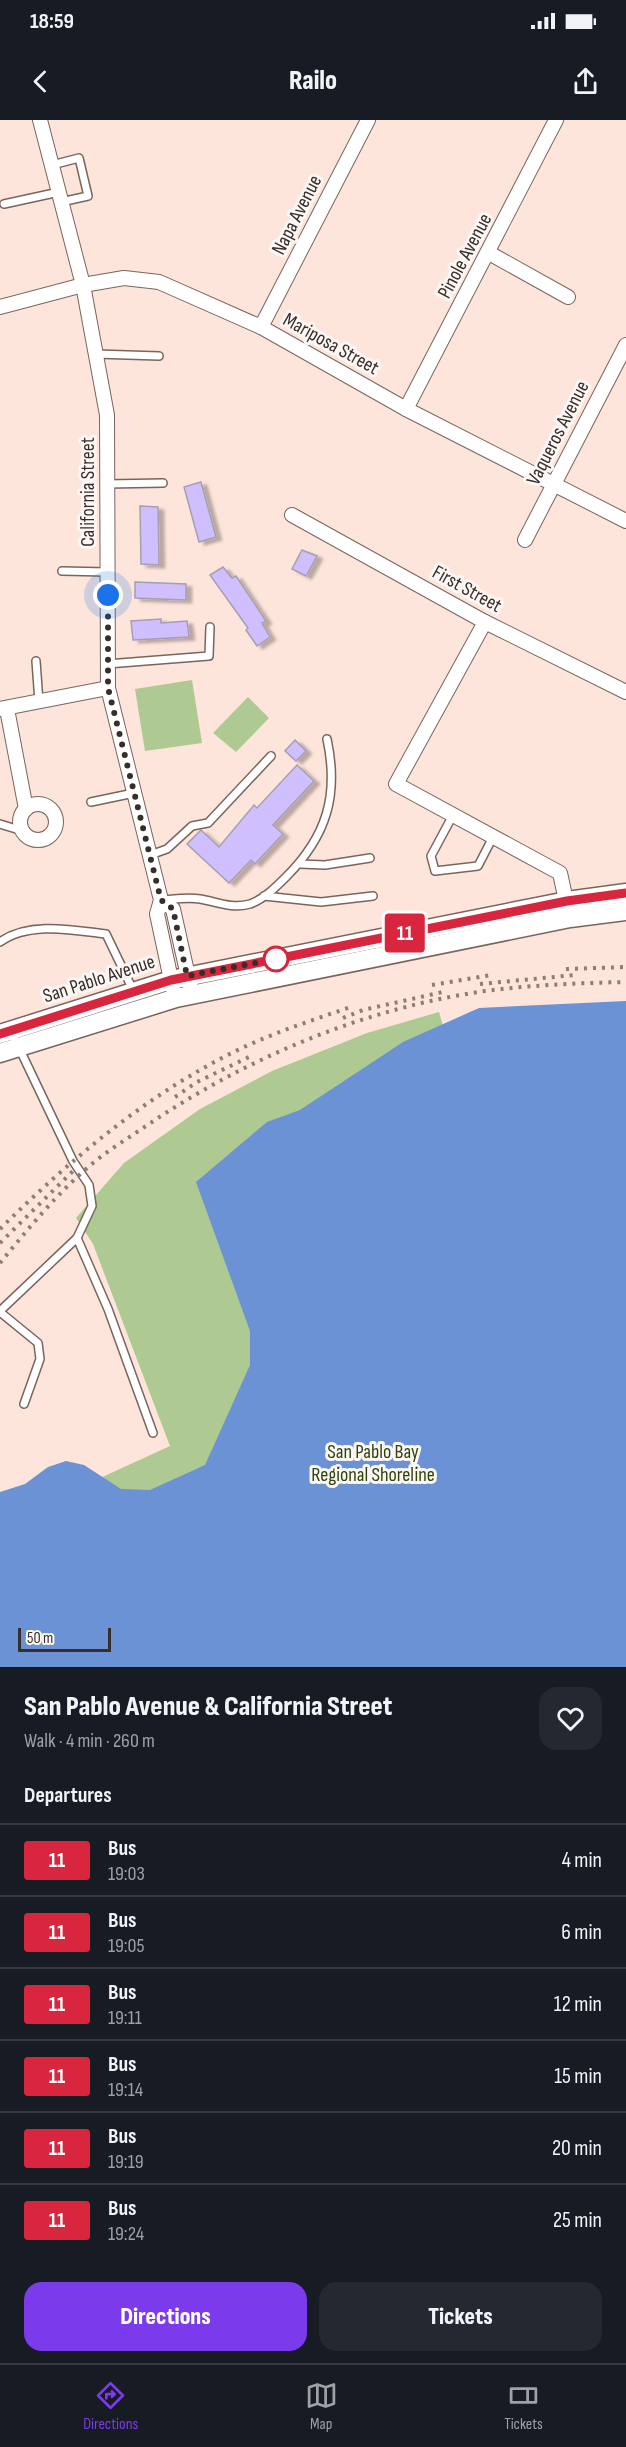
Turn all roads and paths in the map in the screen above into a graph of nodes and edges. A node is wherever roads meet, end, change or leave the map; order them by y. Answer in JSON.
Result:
{"nodes":[{"id":1,"x":40,"y":120,"type":"edge"},
{"id":2,"x":368,"y":120,"type":"edge"},
{"id":3,"x":556,"y":120,"type":"edge"},
{"id":4,"x":52,"y":165,"type":"junction"},
{"id":5,"x":60,"y":197,"type":"junction"},
{"id":6,"x":4,"y":204,"type":"dead end"},
{"id":7,"x":489,"y":253,"type":"junction"},
{"id":8,"x":83,"y":285,"type":"junction"},
{"id":9,"x":568,"y":297,"type":"dead end"},
{"id":10,"x":0,"y":307,"type":"edge"},
{"id":11,"x":261,"y":327,"type":"junction"},
{"id":12,"x":626,"y":345,"type":"edge"},
{"id":13,"x":96,"y":354,"type":"junction"},
{"id":14,"x":159,"y":356,"type":"dead end"},
{"id":15,"x":406,"y":408,"type":"junction"},
{"id":16,"x":163,"y":483,"type":"dead end"},
{"id":17,"x":107,"y":484,"type":"junction"},
{"id":18,"x":555,"y":484,"type":"junction"},
{"id":19,"x":292,"y":515,"type":"dead end"},
{"id":20,"x":626,"y":521,"type":"edge"},
{"id":21,"x":525,"y":540,"type":"dead end"},
{"id":22,"x":62,"y":571,"type":"dead end"},
{"id":23,"x":108,"y":572,"type":"junction"},
{"id":24,"x":485,"y":622,"type":"junction"},
{"id":25,"x":210,"y":627,"type":"dead end"},
{"id":26,"x":36,"y":662,"type":"dead end"},
{"id":27,"x":107,"y":664,"type":"junction"},
{"id":28,"x":108,"y":688,"type":"junction"},
{"id":29,"x":626,"y":692,"type":"edge"},
{"id":30,"x":39,"y":702,"type":"junction"},
{"id":31,"x":4,"y":709,"type":"edge"},
{"id":32,"x":327,"y":739,"type":"dead end"},
{"id":33,"x":271,"y":756,"type":"dead end"},
{"id":34,"x":134,"y":793,"type":"junction"},
{"id":35,"x":91,"y":802,"type":"dead end"},
{"id":36,"x":26,"y":809,"type":"junction"},
{"id":37,"x":453,"y":815,"type":"junction"},
{"id":38,"x":0,"y":824,"type":"edge"},
{"id":39,"x":23,"y":831,"type":"junction"},
{"id":40,"x":493,"y":837,"type":"junction"},
{"id":41,"x":150,"y":855,"type":"junction"},
{"id":42,"x":370,"y":858,"type":"dead end"},
{"id":43,"x":300,"y":864,"type":"junction"},
{"id":44,"x":626,"y":893,"type":"edge"},
{"id":45,"x":264,"y":896,"type":"junction"},
{"id":46,"x":373,"y":896,"type":"dead end"},
{"id":47,"x":161,"y":900,"type":"junction"},
{"id":48,"x":568,"y":909,"type":"junction"},
{"id":49,"x":626,"y":911,"type":"edge"},
{"id":50,"x":0,"y":942,"type":"edge"},
{"id":51,"x":181,"y":987,"type":"junction"},
{"id":52,"x":134,"y":993,"type":"junction"},
{"id":53,"x":10,"y":1037,"type":"edge"},
{"id":54,"x":0,"y":1053,"type":"edge"},
{"id":55,"x":77,"y":1238,"type":"junction"},
{"id":56,"x":0,"y":1312,"type":"edge"},
{"id":57,"x":24,"y":1404,"type":"dead end"},
{"id":58,"x":153,"y":1433,"type":"dead end"}],
"edges":[{"from":1,"to":4,"type":"street","name":"California Street"},
{"from":2,"to":11,"type":"street","name":"Napa Avenue"},
{"from":3,"to":7,"type":"street","name":"Pinole Avenue"},
{"from":4,"to":5,"type":"street","name":"California Street"},
{"from":4,"to":5,"type":"lane"},
{"from":5,"to":6,"type":"lane"},
{"from":5,"to":8,"type":"street","name":"California Street"},
{"from":7,"to":9,"type":"street"},
{"from":7,"to":15,"type":"street","name":"Pinole Avenue"},
{"from":8,"to":10,"type":"street","name":"Mariposa Street"},
{"from":8,"to":11,"type":"street","name":"Mariposa Street"},
{"from":8,"to":13,"type":"street","name":"California Street"},
{"from":11,"to":15,"type":"street","name":"Mariposa Street"},
{"from":12,"to":18,"type":"street","name":"Vaqueros Avenue"},
{"from":13,"to":14,"type":"lane"},
{"from":13,"to":17,"type":"street","name":"California Street"},
{"from":15,"to":18,"type":"street","name":"Mariposa Street"},
{"from":16,"to":17,"type":"lane"},
{"from":17,"to":23,"type":"street","name":"California Street"},
{"from":18,"to":20,"type":"street","name":"Mariposa Street"},
{"from":18,"to":21,"type":"street","name":"Vaqueros Avenue"},
{"from":19,"to":24,"type":"street","name":"First Street"},
{"from":22,"to":23,"type":"lane"},
{"from":23,"to":27,"type":"street","name":"California Street"},
{"from":24,"to":29,"type":"street","name":"First Street"},
{"from":24,"to":37,"type":"street"},
{"from":25,"to":27,"type":"lane"},
{"from":26,"to":30,"type":"lane"},
{"from":27,"to":28,"type":"street","name":"California Street"},
{"from":28,"to":30,"type":"street"},
{"from":28,"to":34,"type":"street","name":"California Street"},
{"from":30,"to":31,"type":"street"},
{"from":31,"to":36,"type":"street"},
{"from":32,"to":43,"type":"lane"},
{"from":33,"to":41,"type":"lane"},
{"from":34,"to":35,"type":"lane"},
{"from":34,"to":41,"type":"street","name":"California Street"},
{"from":36,"to":39,"type":"street"},
{"from":36,"to":39,"type":"street"},
{"from":37,"to":40,"type":"street"},
{"from":37,"to":40,"type":"lane"},
{"from":38,"to":39,"type":"lane"},
{"from":40,"to":48,"type":"street"},
{"from":41,"to":47,"type":"street","name":"California Street"},
{"from":42,"to":43,"type":"lane"},
{"from":43,"to":45,"type":"lane"},
{"from":44,"to":48,"type":"main road","name":"San Pablo Avenue"},
{"from":45,"to":46,"type":"lane"},
{"from":45,"to":47,"type":"lane"},
{"from":47,"to":51,"type":"street","name":"California Street"},
{"from":48,"to":49,"type":"main road","name":"San Pablo Avenue"},
{"from":48,"to":51,"type":"main road","name":"San Pablo Avenue"},
{"from":50,"to":52,"type":"lane"},
{"from":51,"to":52,"type":"main road","name":"San Pablo Avenue"},
{"from":51,"to":53,"type":"main road","name":"San Pablo Avenue"},
{"from":52,"to":53,"type":"main road","name":"San Pablo Avenue"},
{"from":53,"to":54,"type":"main road","name":"San Pablo Avenue"},
{"from":53,"to":55,"type":"lane"},
{"from":55,"to":56,"type":"lane"},
{"from":55,"to":58,"type":"lane"},
{"from":56,"to":57,"type":"lane"}]}
